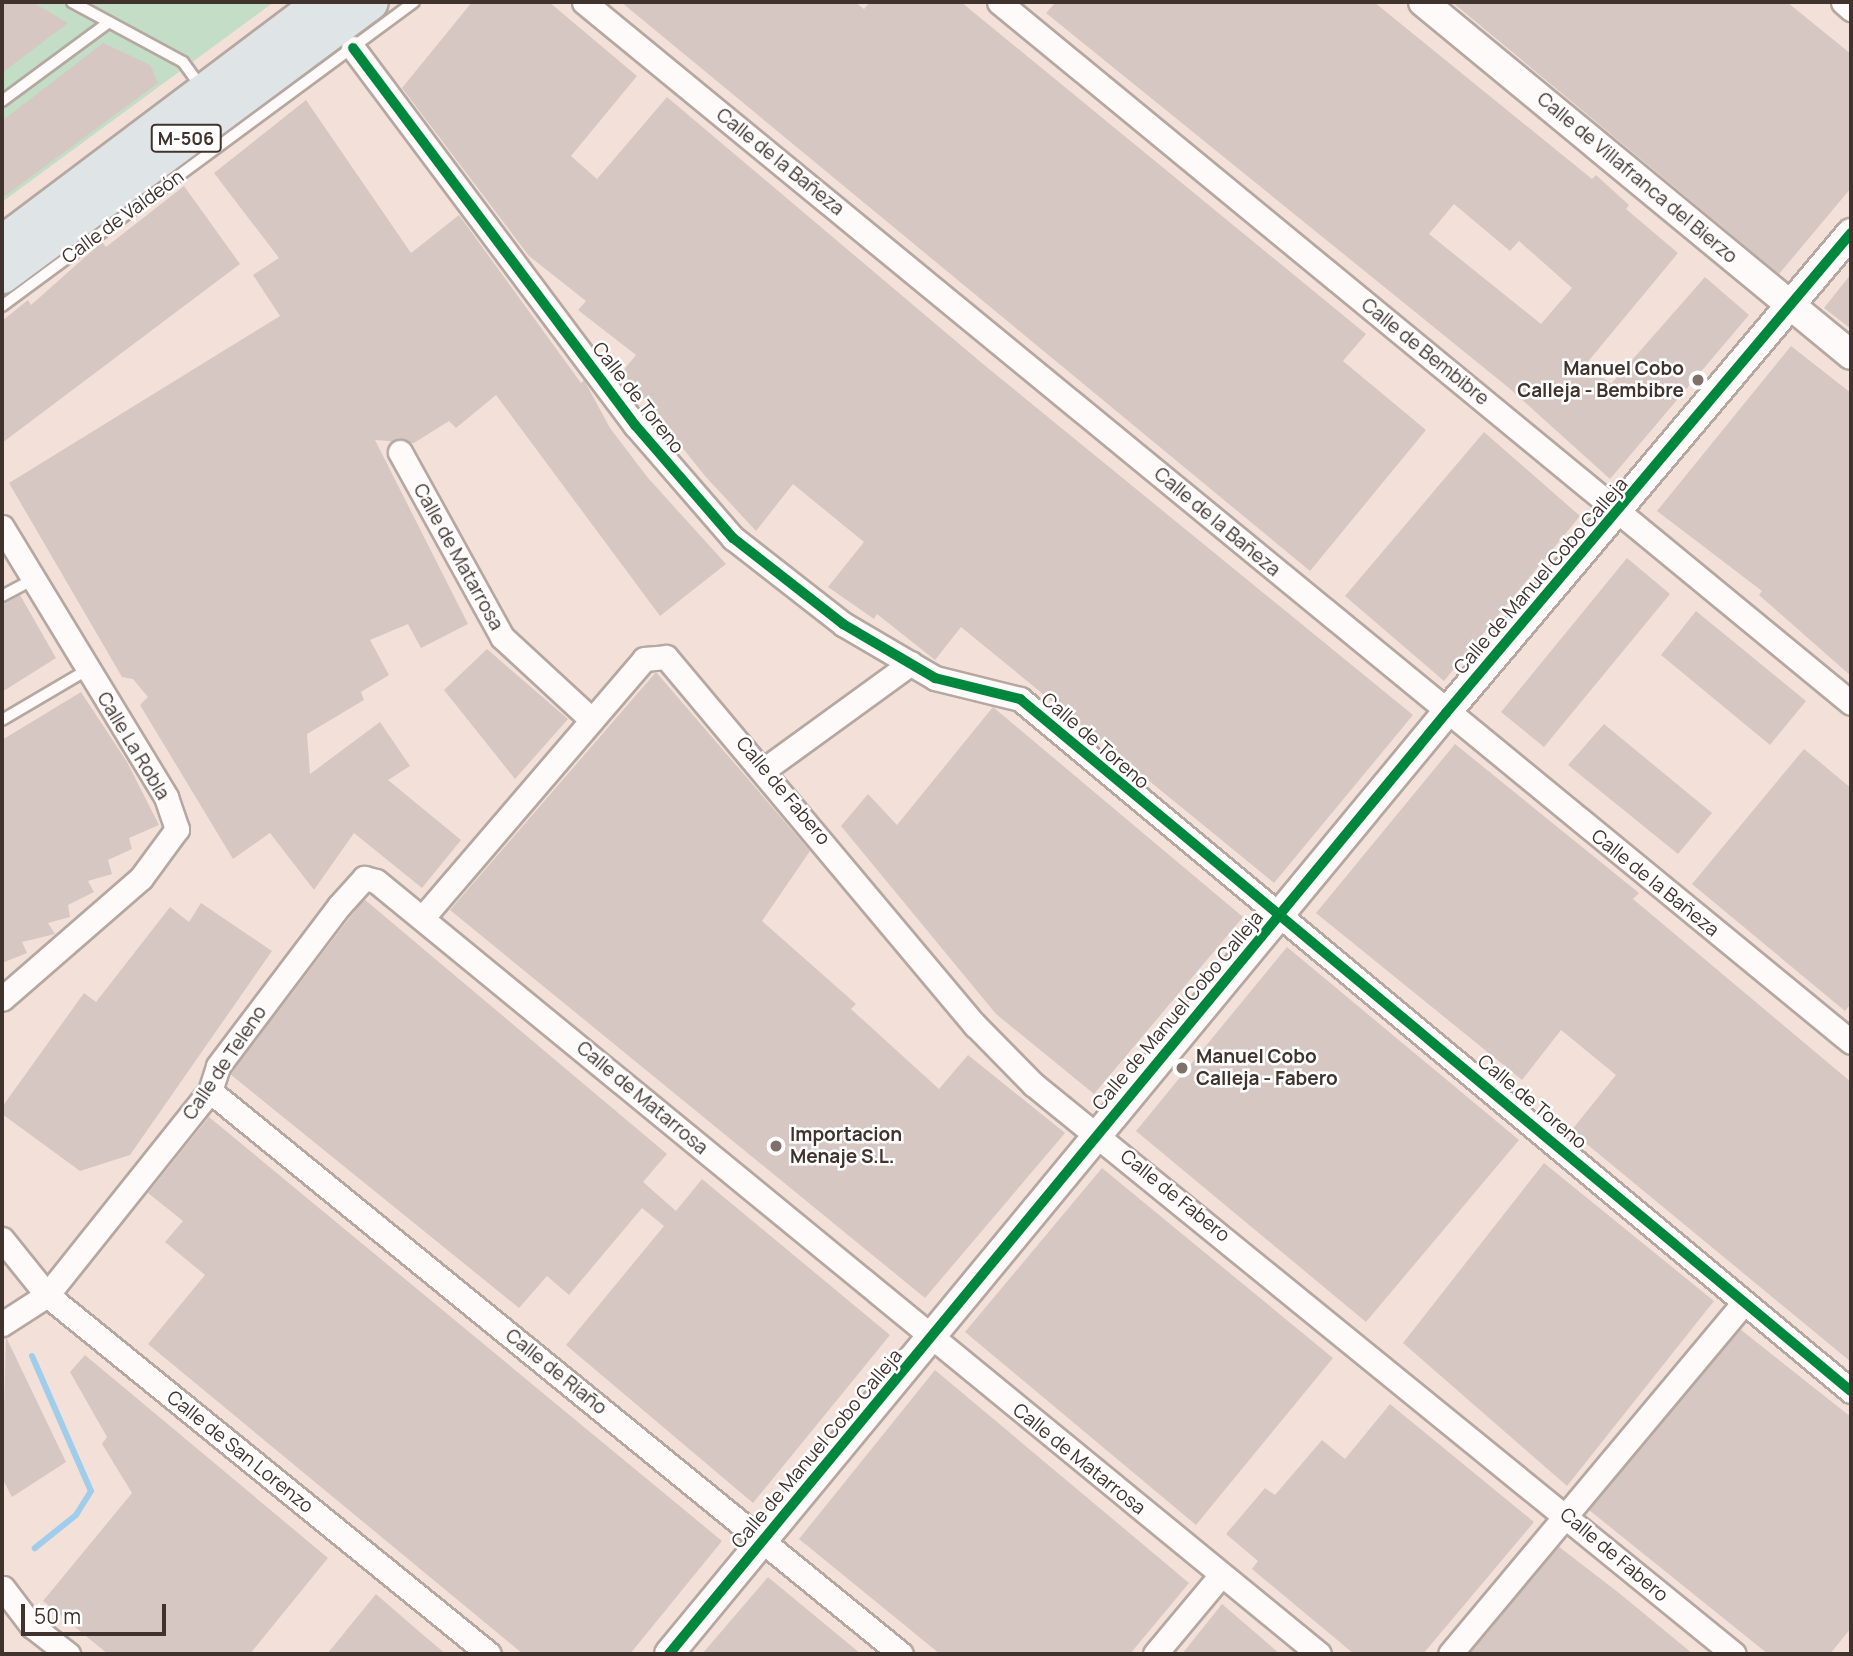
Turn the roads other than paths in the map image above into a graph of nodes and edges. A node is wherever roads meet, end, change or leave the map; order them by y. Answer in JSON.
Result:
{"nodes":[{"id":1,"x":72,"y":2,"type":"edge"},
{"id":2,"x":322,"y":2,"type":"edge"},
{"id":3,"x":370,"y":2,"type":"edge"},
{"id":4,"x":414,"y":2,"type":"edge"},
{"id":5,"x":584,"y":2,"type":"edge"},
{"id":6,"x":999,"y":2,"type":"edge"},
{"id":7,"x":1423,"y":2,"type":"edge"},
{"id":8,"x":1843,"y":2,"type":"edge"},
{"id":9,"x":1851,"y":9,"type":"edge"},
{"id":10,"x":109,"y":22,"type":"junction"},
{"id":11,"x":353,"y":48,"type":"junction"},
{"id":12,"x":204,"y":90,"type":"junction"},
{"id":13,"x":2,"y":101,"type":"edge"},
{"id":14,"x":1851,"y":233,"type":"edge"},
{"id":15,"x":2,"y":243,"type":"edge"},
{"id":16,"x":2,"y":275,"type":"edge"},
{"id":17,"x":2,"y":306,"type":"edge"},
{"id":18,"x":1791,"y":306,"type":"junction"},
{"id":19,"x":1851,"y":355,"type":"edge"},
{"id":20,"x":400,"y":452,"type":"dead end"},
{"id":21,"x":1620,"y":512,"type":"junction"},
{"id":22,"x":2,"y":527,"type":"edge"},
{"id":23,"x":32,"y":580,"type":"junction"},
{"id":24,"x":2,"y":596,"type":"edge"},
{"id":25,"x":911,"y":663,"type":"junction"},
{"id":26,"x":87,"y":670,"type":"junction"},
{"id":27,"x":1851,"y":703,"type":"edge"},
{"id":28,"x":1446,"y":713,"type":"junction"},
{"id":29,"x":2,"y":720,"type":"edge"},
{"id":30,"x":592,"y":720,"type":"junction"},
{"id":31,"x":765,"y":769,"type":"junction"},
{"id":32,"x":1281,"y":915,"type":"junction"},
{"id":33,"x":424,"y":916,"type":"junction"},
{"id":34,"x":2,"y":999,"type":"edge"},
{"id":35,"x":1851,"y":1042,"type":"edge"},
{"id":36,"x":210,"y":1091,"type":"junction"},
{"id":37,"x":1098,"y":1134,"type":"junction"},
{"id":38,"x":2,"y":1239,"type":"edge"},
{"id":39,"x":47,"y":1294,"type":"junction"},
{"id":40,"x":1743,"y":1303,"type":"junction"},
{"id":41,"x":2,"y":1324,"type":"edge"},
{"id":42,"x":930,"y":1339,"type":"junction"},
{"id":43,"x":1851,"y":1391,"type":"edge"},
{"id":44,"x":1567,"y":1516,"type":"junction"},
{"id":45,"x":764,"y":1540,"type":"junction"},
{"id":46,"x":1221,"y":1575,"type":"junction"},
{"id":47,"x":2,"y":1584,"type":"edge"},
{"id":48,"x":68,"y":1654,"type":"edge"},
{"id":49,"x":489,"y":1654,"type":"edge"},
{"id":50,"x":669,"y":1654,"type":"edge"},
{"id":51,"x":901,"y":1654,"type":"edge"},
{"id":52,"x":1155,"y":1654,"type":"edge"},
{"id":53,"x":1319,"y":1654,"type":"edge"},
{"id":54,"x":1450,"y":1654,"type":"edge"},
{"id":55,"x":1734,"y":1654,"type":"edge"}],
"edges":[{"from":1,"to":10,"type":"lane"},
{"from":2,"to":12,"type":"main road","number":"M-506"},
{"from":3,"to":16,"type":"main road","number":"M-506"},
{"from":4,"to":11,"type":"lane","name":"Calle de Valdeón"},
{"from":5,"to":28,"type":"street","name":"Calle de la Bañeza"},
{"from":6,"to":21,"type":"street","name":"Calle de Bembibre"},
{"from":7,"to":18,"type":"street","name":"Calle de Villafranca del Bierzo"},
{"from":8,"to":9,"type":"street"},
{"from":10,"to":12,"type":"lane"},
{"from":10,"to":13,"type":"lane"},
{"from":11,"to":17,"type":"lane","name":"Calle de Valdeón"},
{"from":11,"to":25,"type":"street","name":"Calle de Toreno"},
{"from":12,"to":15,"type":"main road","number":"M-506"},
{"from":14,"to":18,"type":"street","name":"Calle de Manuel Cobo Calleja"},
{"from":18,"to":19,"type":"street","name":"Calle de Villafranca del Bierzo"},
{"from":18,"to":21,"type":"street","name":"Calle de Manuel Cobo Calleja"},
{"from":20,"to":30,"type":"street","name":"Calle de Matarrosa"},
{"from":21,"to":27,"type":"street","name":"Calle de Bembibre"},
{"from":21,"to":28,"type":"street","name":"Calle de Manuel Cobo Calleja"},
{"from":22,"to":23,"type":"street","name":"Calle La Robla"},
{"from":23,"to":24,"type":"lane"},
{"from":23,"to":26,"type":"street","name":"Calle La Robla"},
{"from":25,"to":31,"type":"street"},
{"from":25,"to":32,"type":"street","name":"Calle de Toreno"},
{"from":26,"to":29,"type":"lane"},
{"from":26,"to":34,"type":"street","name":"Calle La Robla"},
{"from":28,"to":32,"type":"street","name":"Calle de Manuel Cobo Calleja"},
{"from":28,"to":35,"type":"street","name":"Calle de la Bañeza"},
{"from":30,"to":31,"type":"street","name":"Calle de Fabero"},
{"from":30,"to":33,"type":"street"},
{"from":31,"to":37,"type":"street","name":"Calle de Fabero"},
{"from":32,"to":37,"type":"street","name":"Calle de Manuel Cobo Calleja"},
{"from":32,"to":40,"type":"street","name":"Calle de Toreno"},
{"from":33,"to":36,"type":"street","name":"Calle de Teleno"},
{"from":33,"to":42,"type":"street","name":"Calle de Matarrosa"},
{"from":36,"to":39,"type":"street","name":"Calle de Teleno"},
{"from":36,"to":45,"type":"street","name":"Calle de Riaño"},
{"from":37,"to":42,"type":"street","name":"Calle de Manuel Cobo Calleja"},
{"from":37,"to":44,"type":"street","name":"Calle de Fabero"},
{"from":38,"to":39,"type":"street","name":"Calle de San Lorenzo"},
{"from":39,"to":41,"type":"street","name":"Calle de Teleno"},
{"from":39,"to":49,"type":"street","name":"Calle de San Lorenzo"},
{"from":40,"to":43,"type":"street","name":"Calle de Toreno"},
{"from":40,"to":44,"type":"street"},
{"from":42,"to":45,"type":"street","name":"Calle de Manuel Cobo Calleja"},
{"from":42,"to":46,"type":"street","name":"Calle de Matarrosa"},
{"from":44,"to":54,"type":"street"},
{"from":44,"to":55,"type":"street","name":"Calle de Fabero"},
{"from":45,"to":50,"type":"street","name":"Calle de Manuel Cobo Calleja"},
{"from":45,"to":51,"type":"street","name":"Calle de Riaño"},
{"from":46,"to":52,"type":"street"},
{"from":46,"to":53,"type":"street","name":"Calle de Matarrosa"},
{"from":47,"to":48,"type":"street"}]}
